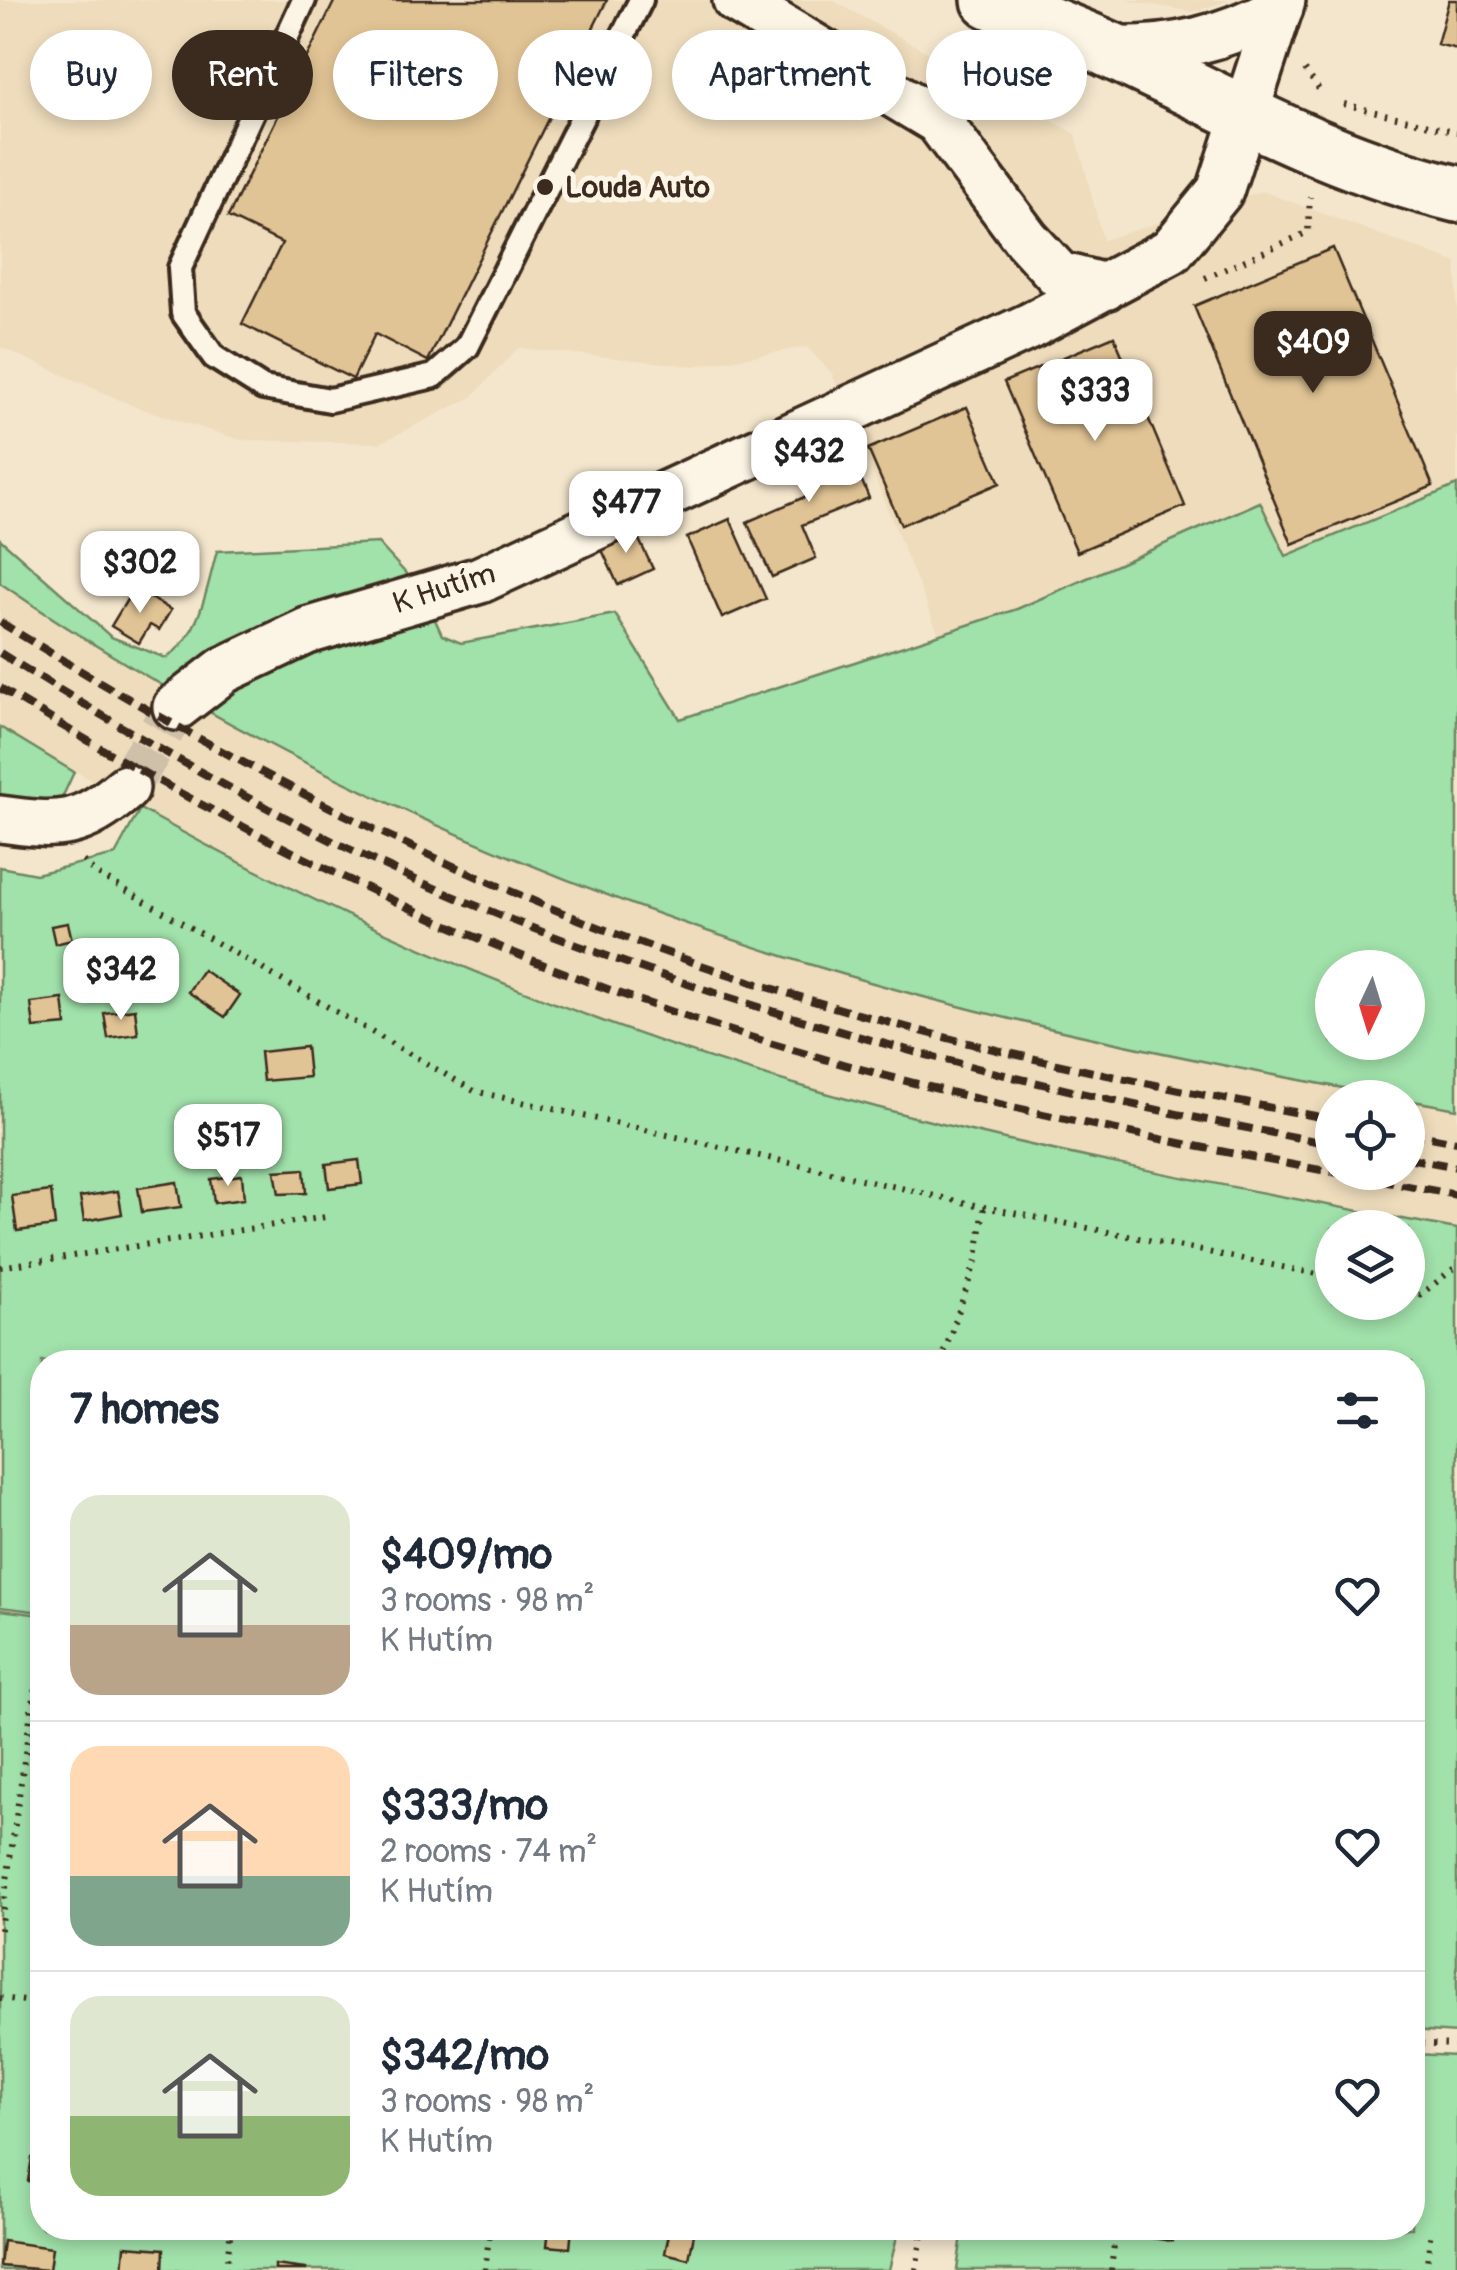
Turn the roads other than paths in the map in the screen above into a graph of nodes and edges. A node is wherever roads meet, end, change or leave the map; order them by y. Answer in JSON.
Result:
{"nodes":[{"id":1,"x":304,"y":0,"type":"edge"},
{"id":2,"x":641,"y":0,"type":"edge"},
{"id":3,"x":736,"y":0,"type":"edge"},
{"id":4,"x":990,"y":0,"type":"edge"},
{"id":5,"x":1049,"y":0,"type":"edge"},
{"id":6,"x":1281,"y":4,"type":"edge"},
{"id":7,"x":1109,"y":50,"type":"junction"},
{"id":8,"x":1244,"y":119,"type":"junction"},
{"id":9,"x":1440,"y":180,"type":"edge"},
{"id":10,"x":1104,"y":287,"type":"junction"},
{"id":11,"x":176,"y":707,"type":"tunnel mouth"},
{"id":12,"x":126,"y":788,"type":"tunnel mouth"},
{"id":13,"x":0,"y":819,"type":"edge"}],
"edges":[{"from":1,"to":2,"type":"lane"},
{"from":3,"to":10,"type":"street"},
{"from":4,"to":7,"type":"main road"},
{"from":5,"to":7,"type":"main road"},
{"from":6,"to":7,"type":"street"},
{"from":6,"to":8,"type":"street","name":"K Hutím"},
{"from":7,"to":8,"type":"main road"},
{"from":8,"to":9,"type":"main road"},
{"from":8,"to":10,"type":"street","name":"K Hutím"},
{"from":10,"to":11,"type":"street","name":"K Hutím"},
{"from":12,"to":13,"type":"street"}]}
